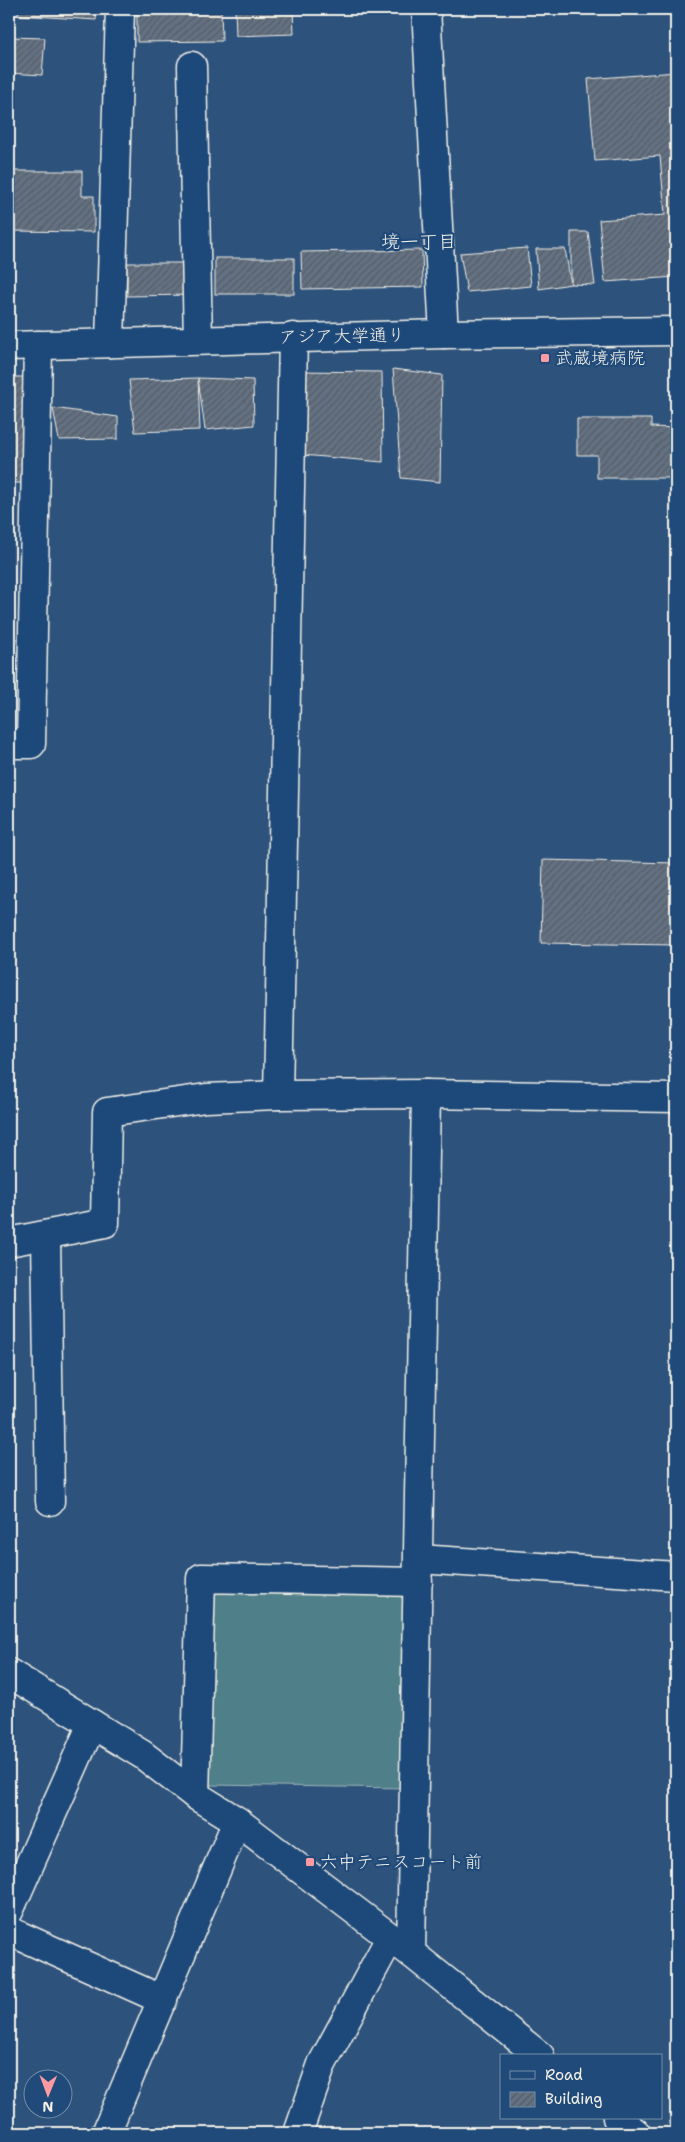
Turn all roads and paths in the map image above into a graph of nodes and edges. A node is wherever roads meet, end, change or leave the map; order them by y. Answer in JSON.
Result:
{"nodes":[{"id":1,"x":120,"y":9,"type":"edge"},
{"id":2,"x":426,"y":9,"type":"edge"},
{"id":3,"x":192,"y":66,"type":"dead end"},
{"id":4,"x":676,"y":331,"type":"edge"},
{"id":5,"x":444,"y":334,"type":"junction"},
{"id":6,"x":293,"y":337,"type":"junction"},
{"id":7,"x":198,"y":340,"type":"junction"},
{"id":8,"x":110,"y":343,"type":"junction"},
{"id":9,"x":38,"y":345,"type":"junction"},
{"id":10,"x":9,"y":346,"type":"edge"},
{"id":11,"x":9,"y":744,"type":"edge"},
{"id":12,"x":426,"y":1094,"type":"junction"},
{"id":13,"x":278,"y":1096,"type":"junction"},
{"id":14,"x":676,"y":1098,"type":"edge"},
{"id":15,"x":46,"y":1236,"type":"junction"},
{"id":16,"x":9,"y":1242,"type":"edge"},
{"id":17,"x":50,"y":1501,"type":"dead end"},
{"id":18,"x":418,"y":1570,"type":"junction"},
{"id":19,"x":676,"y":1576,"type":"edge"},
{"id":20,"x":9,"y":1673,"type":"edge"},
{"id":21,"x":92,"y":1724,"type":"junction"},
{"id":22,"x":195,"y":1795,"type":"junction"},
{"id":23,"x":237,"y":1821,"type":"junction"},
{"id":24,"x":9,"y":1911,"type":"edge"},
{"id":25,"x":9,"y":1931,"type":"edge"},
{"id":26,"x":401,"y":1945,"type":"junction"},
{"id":27,"x":163,"y":2000,"type":"junction"},
{"id":28,"x":537,"y":2054,"type":"edge"},
{"id":29,"x":620,"y":2120,"type":"edge"},
{"id":30,"x":307,"y":2130,"type":"edge"},
{"id":31,"x":106,"y":2133,"type":"edge"},
{"id":32,"x":636,"y":2133,"type":"edge"}],
"edges":[{"from":1,"to":8,"type":"street"},
{"from":2,"to":5,"type":"street"},
{"from":3,"to":7,"type":"street"},
{"from":4,"to":5,"type":"street","name":"アジア大学通り"},
{"from":5,"to":6,"type":"street","name":"アジア大学通り"},
{"from":6,"to":7,"type":"street","name":"アジア大学通り"},
{"from":6,"to":13,"type":"street"},
{"from":7,"to":8,"type":"street","name":"アジア大学通り"},
{"from":8,"to":9,"type":"street","name":"アジア大学通り"},
{"from":9,"to":10,"type":"street","name":"アジア大学通り"},
{"from":9,"to":11,"type":"street"},
{"from":12,"to":13,"type":"street"},
{"from":12,"to":14,"type":"street"},
{"from":12,"to":18,"type":"street"},
{"from":13,"to":15,"type":"street"},
{"from":15,"to":16,"type":"street"},
{"from":15,"to":17,"type":"street"},
{"from":18,"to":19,"type":"street"},
{"from":18,"to":22,"type":"street"},
{"from":18,"to":26,"type":"street"},
{"from":20,"to":21,"type":"street"},
{"from":21,"to":22,"type":"street"},
{"from":21,"to":24,"type":"street"},
{"from":22,"to":23,"type":"street"},
{"from":23,"to":26,"type":"street"},
{"from":23,"to":27,"type":"street"},
{"from":25,"to":27,"type":"street"},
{"from":26,"to":28,"type":"street"},
{"from":26,"to":30,"type":"street"},
{"from":27,"to":31,"type":"street"},
{"from":29,"to":32,"type":"street"}]}
